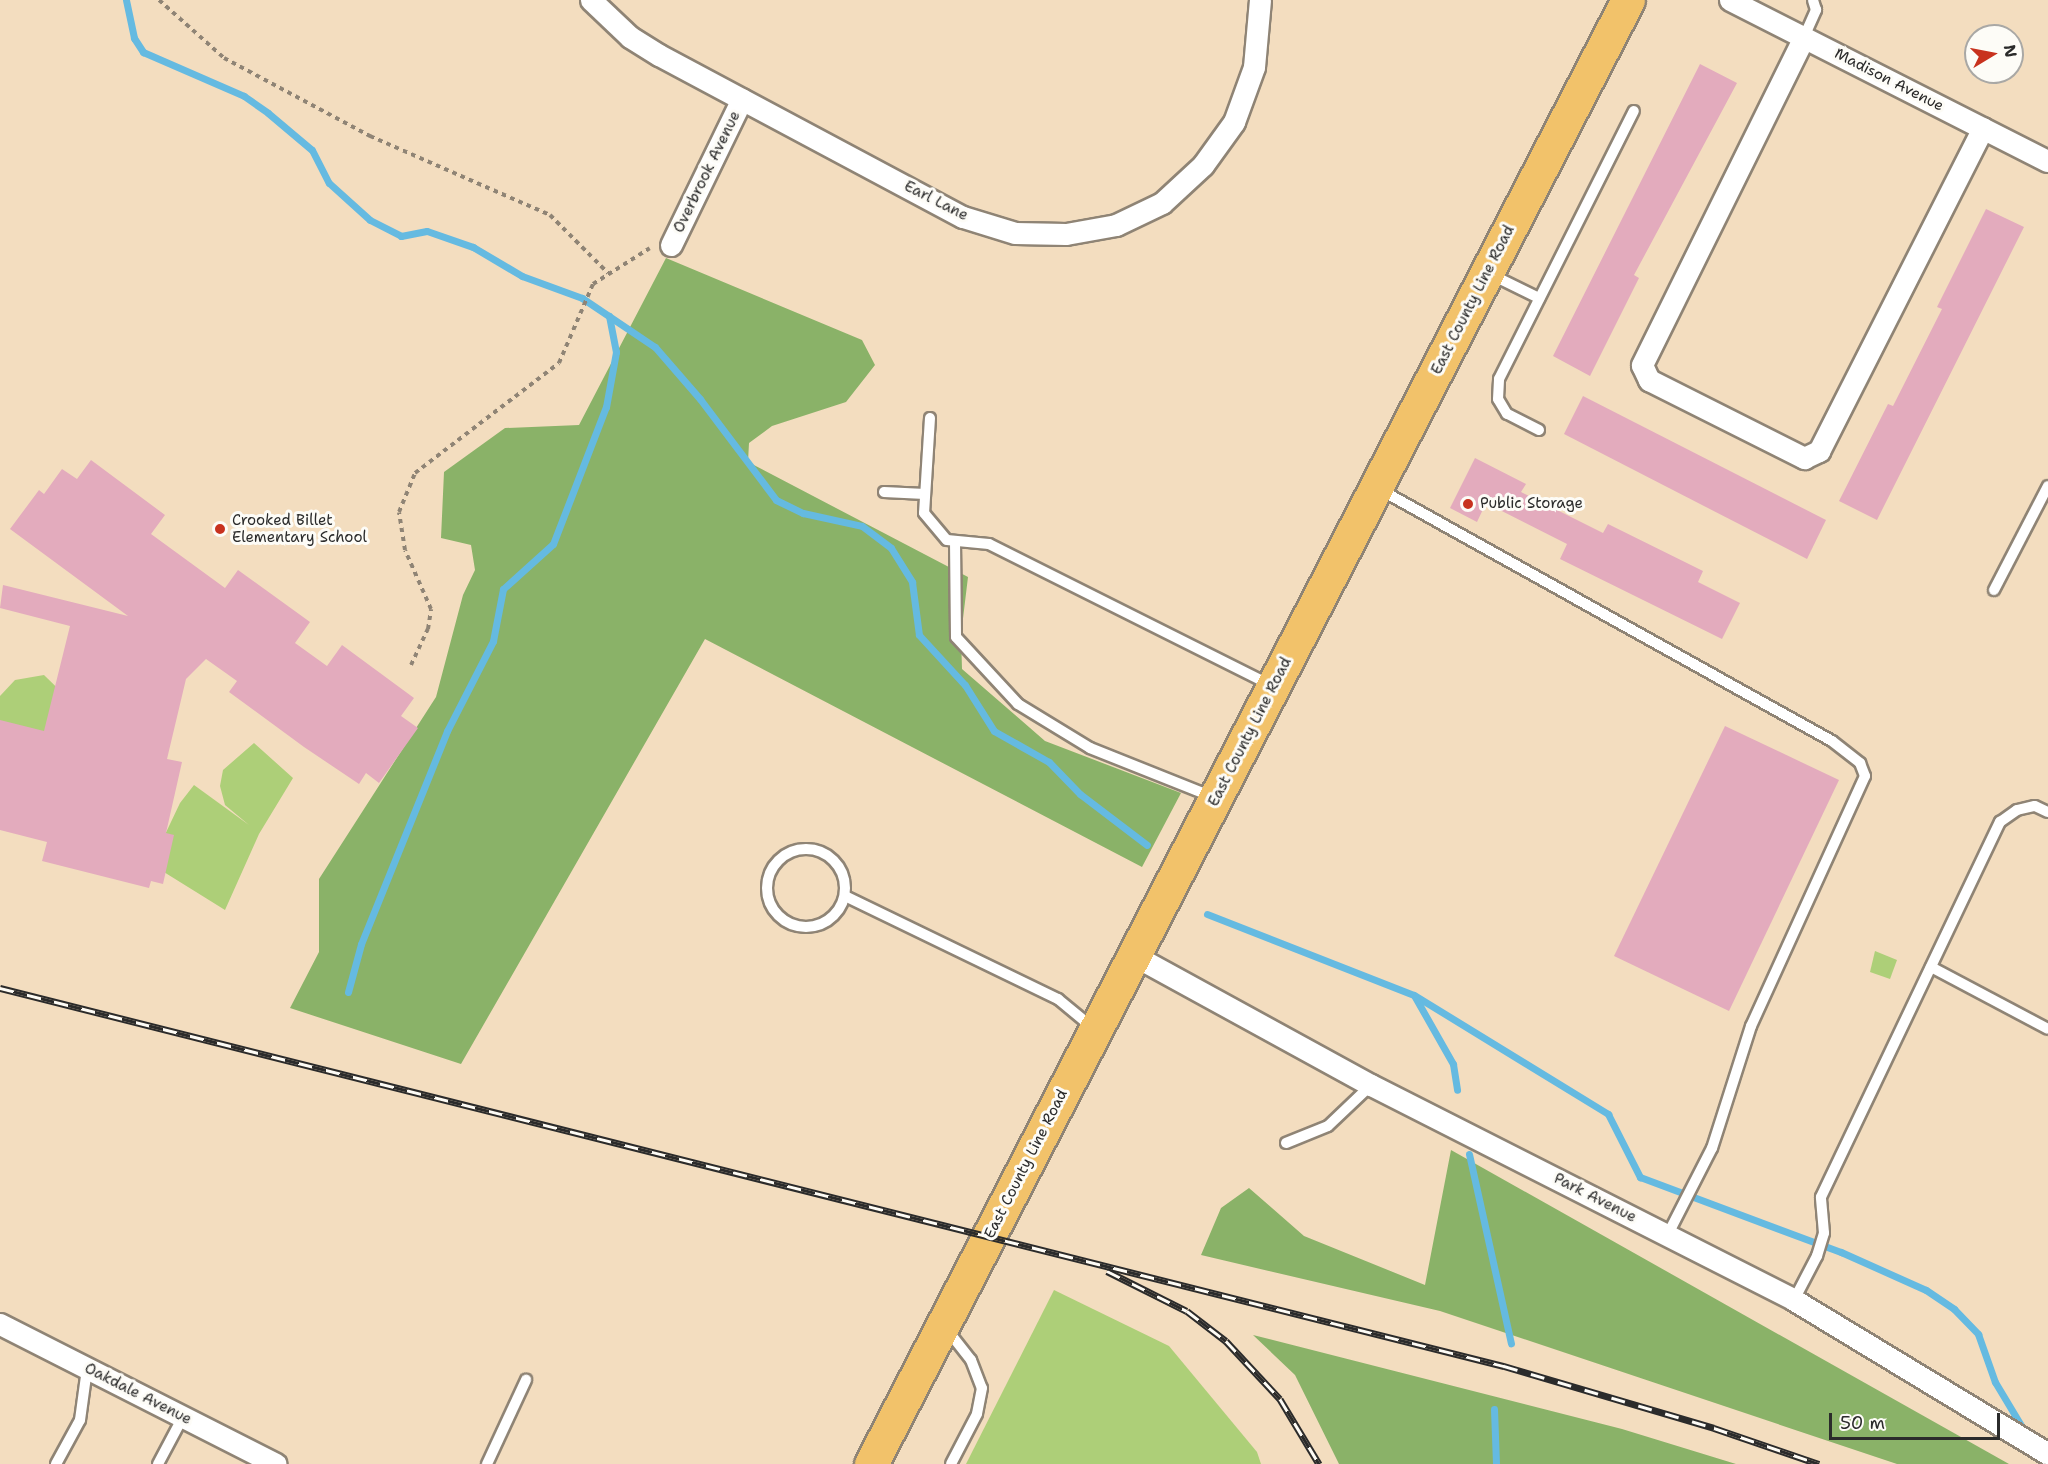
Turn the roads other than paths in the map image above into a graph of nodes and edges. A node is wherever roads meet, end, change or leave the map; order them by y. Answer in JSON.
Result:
{"nodes":[{"id":1,"x":591,"y":0,"type":"edge"},
{"id":2,"x":1260,"y":0,"type":"edge"},
{"id":3,"x":1628,"y":0,"type":"edge"},
{"id":4,"x":1730,"y":0,"type":"edge"},
{"id":5,"x":1813,"y":0,"type":"edge"},
{"id":6,"x":1804,"y":37,"type":"junction"},
{"id":7,"x":742,"y":99,"type":"junction"},
{"id":8,"x":1634,"y":111,"type":"dead end"},
{"id":9,"x":1983,"y":128,"type":"junction"},
{"id":10,"x":2048,"y":161,"type":"edge"},
{"id":11,"x":671,"y":245,"type":"road end"},
{"id":12,"x":1487,"y":273,"type":"junction"},
{"id":13,"x":1539,"y":298,"type":"junction"},
{"id":14,"x":930,"y":418,"type":"dead end"},
{"id":15,"x":1539,"y":430,"type":"dead end"},
{"id":16,"x":2048,"y":486,"type":"edge"},
{"id":17,"x":1376,"y":488,"type":"junction"},
{"id":18,"x":884,"y":492,"type":"dead end"},
{"id":19,"x":925,"y":494,"type":"junction"},
{"id":20,"x":956,"y":541,"type":"junction"},
{"id":21,"x":1994,"y":590,"type":"dead end"},
{"id":22,"x":1273,"y":686,"type":"junction"},
{"id":23,"x":1216,"y":798,"type":"junction"},
{"id":24,"x":2048,"y":812,"type":"edge"},
{"id":25,"x":845,"y":896,"type":"junction"},
{"id":26,"x":1134,"y":956,"type":"junction"},
{"id":27,"x":1931,"y":967,"type":"junction"},
{"id":28,"x":2048,"y":1029,"type":"edge"},
{"id":29,"x":1096,"y":1030,"type":"junction"},
{"id":30,"x":1371,"y":1085,"type":"junction"},
{"id":31,"x":1286,"y":1143,"type":"dead end"},
{"id":32,"x":1668,"y":1234,"type":"junction"},
{"id":33,"x":1794,"y":1300,"type":"junction"},
{"id":34,"x":0,"y":1324,"type":"edge"},
{"id":35,"x":943,"y":1324,"type":"junction"},
{"id":36,"x":87,"y":1369,"type":"junction"},
{"id":37,"x":526,"y":1380,"type":"dead end"},
{"id":38,"x":183,"y":1417,"type":"junction"},
{"id":39,"x":2048,"y":1454,"type":"edge"},
{"id":40,"x":56,"y":1464,"type":"edge"},
{"id":41,"x":158,"y":1464,"type":"edge"},
{"id":42,"x":276,"y":1464,"type":"edge"},
{"id":43,"x":487,"y":1464,"type":"edge"},
{"id":44,"x":871,"y":1464,"type":"edge"},
{"id":45,"x":951,"y":1464,"type":"edge"}],
"edges":[{"from":1,"to":7,"type":"street","name":"Earl Lane"},
{"from":2,"to":7,"type":"street","name":"Earl Lane"},
{"from":3,"to":12,"type":"main road","name":"East County Line Road"},
{"from":4,"to":6,"type":"street","name":"Madison Avenue"},
{"from":5,"to":6,"type":"lane"},
{"from":6,"to":9,"type":"street","name":"Madison Avenue"},
{"from":6,"to":9,"type":"street"},
{"from":7,"to":11,"type":"street","name":"Overbrook Avenue"},
{"from":8,"to":13,"type":"lane"},
{"from":9,"to":10,"type":"street","name":"Madison Avenue"},
{"from":12,"to":13,"type":"lane"},
{"from":12,"to":17,"type":"main road","name":"East County Line Road"},
{"from":13,"to":15,"type":"lane"},
{"from":14,"to":19,"type":"lane"},
{"from":16,"to":21,"type":"lane"},
{"from":17,"to":22,"type":"main road","name":"East County Line Road"},
{"from":17,"to":32,"type":"lane"},
{"from":18,"to":19,"type":"lane"},
{"from":19,"to":20,"type":"lane"},
{"from":20,"to":22,"type":"lane"},
{"from":20,"to":23,"type":"lane"},
{"from":22,"to":23,"type":"main road","name":"East County Line Road"},
{"from":23,"to":26,"type":"main road","name":"East County Line Road"},
{"from":24,"to":27,"type":"lane"},
{"from":25,"to":25,"type":"lane"},
{"from":25,"to":29,"type":"lane"},
{"from":26,"to":29,"type":"main road","name":"East County Line Road"},
{"from":26,"to":30,"type":"street","name":"Park Avenue"},
{"from":27,"to":28,"type":"lane"},
{"from":27,"to":33,"type":"lane"},
{"from":29,"to":35,"type":"main road","name":"East County Line Road"},
{"from":30,"to":31,"type":"lane"},
{"from":30,"to":32,"type":"street","name":"Park Avenue"},
{"from":32,"to":33,"type":"street","name":"Park Avenue"},
{"from":33,"to":39,"type":"street","name":"Park Avenue"},
{"from":34,"to":36,"type":"street","name":"Oakdale Avenue"},
{"from":35,"to":44,"type":"main road","name":"East County Line Road"},
{"from":35,"to":45,"type":"lane"},
{"from":36,"to":38,"type":"street","name":"Oakdale Avenue"},
{"from":36,"to":40,"type":"lane"},
{"from":37,"to":43,"type":"lane"},
{"from":38,"to":41,"type":"lane"},
{"from":38,"to":42,"type":"street","name":"Oakdale Avenue"}]}
